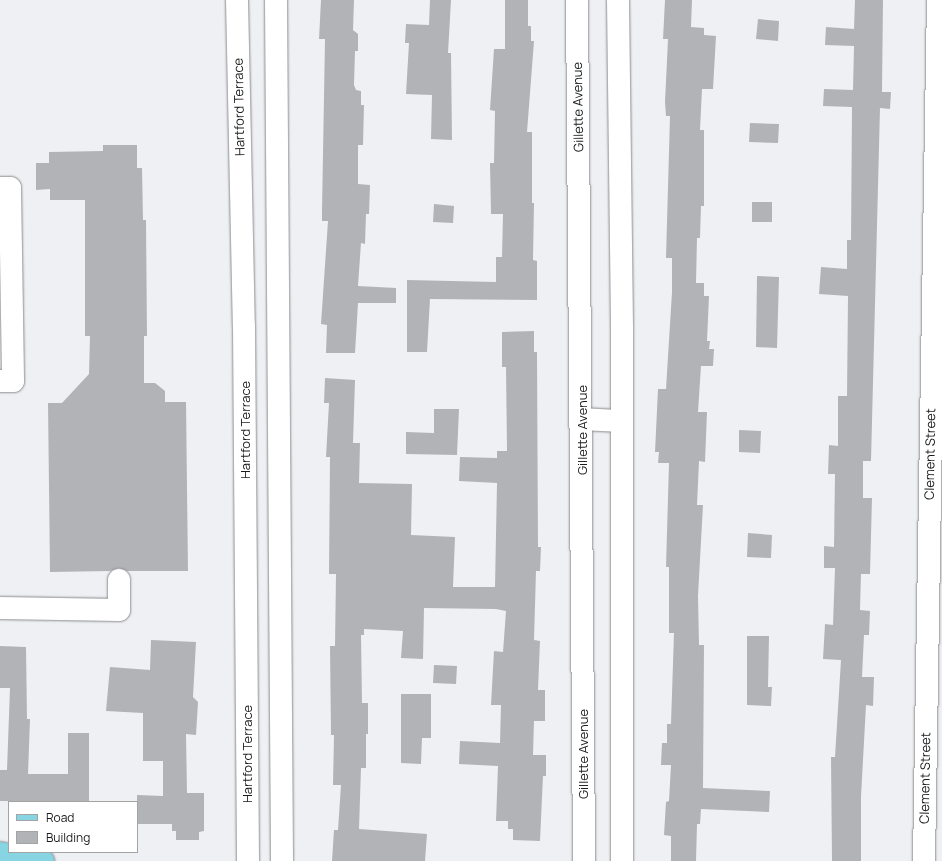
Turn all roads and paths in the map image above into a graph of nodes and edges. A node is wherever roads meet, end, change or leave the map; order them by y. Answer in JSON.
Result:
{"nodes":[{"id":1,"x":237,"y":0,"type":"edge"},
{"id":2,"x":276,"y":0,"type":"edge"},
{"id":3,"x":577,"y":0,"type":"edge"},
{"id":4,"x":618,"y":0,"type":"edge"},
{"id":5,"x":938,"y":0,"type":"edge"},
{"id":6,"x":0,"y":188,"type":"edge"},
{"id":7,"x":0,"y":381,"type":"edge"},
{"id":8,"x":582,"y":419,"type":"junction"},
{"id":9,"x":621,"y":421,"type":"junction"},
{"id":10,"x":119,"y":580,"type":"dead end"},
{"id":11,"x":0,"y":608,"type":"edge"},
{"id":12,"x":0,"y":853,"type":"edge"},
{"id":13,"x":43,"y":861,"type":"edge"},
{"id":14,"x":248,"y":861,"type":"edge"},
{"id":15,"x":282,"y":861,"type":"edge"},
{"id":16,"x":584,"y":861,"type":"edge"},
{"id":17,"x":622,"y":861,"type":"edge"},
{"id":18,"x":924,"y":861,"type":"edge"}],
"edges":[{"from":1,"to":14,"type":"street","name":"Hartford Terrace"},
{"from":2,"to":15,"type":"street"},
{"from":3,"to":8,"type":"street","name":"Gillette Avenue"},
{"from":4,"to":9,"type":"street"},
{"from":5,"to":18,"type":"street","name":"Clement Street"},
{"from":6,"to":7,"type":"street"},
{"from":8,"to":9,"type":"street"},
{"from":8,"to":16,"type":"street","name":"Gillette Avenue"},
{"from":9,"to":17,"type":"street"},
{"from":10,"to":11,"type":"street"},
{"from":12,"to":13,"type":"main road"}]}
